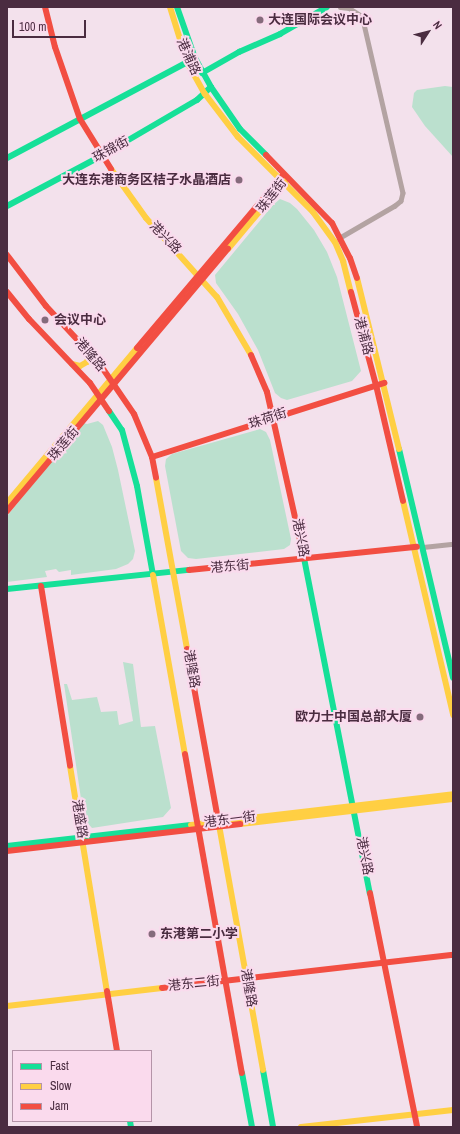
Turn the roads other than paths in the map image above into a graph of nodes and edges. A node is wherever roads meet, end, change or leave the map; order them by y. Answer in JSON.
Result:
{"nodes":[{"id":1,"x":45,"y":7,"type":"edge"},
{"id":2,"x":170,"y":7,"type":"edge"},
{"id":3,"x":177,"y":7,"type":"edge"},
{"id":4,"x":328,"y":7,"type":"edge"},
{"id":5,"x":340,"y":7,"type":"edge"},
{"id":6,"x":194,"y":58,"type":"junction"},
{"id":7,"x":187,"y":62,"type":"junction"},
{"id":8,"x":202,"y":73,"type":"junction"},
{"id":9,"x":211,"y":88,"type":"junction"},
{"id":10,"x":205,"y":94,"type":"junction"},
{"id":11,"x":80,"y":119,"type":"junction"},
{"id":12,"x":101,"y":156,"type":"junction"},
{"id":13,"x":7,"y":158,"type":"edge"},
{"id":14,"x":287,"y":175,"type":"junction"},
{"id":15,"x":282,"y":181,"type":"junction"},
{"id":16,"x":7,"y":206,"type":"edge"},
{"id":17,"x":340,"y":238,"type":"junction"},
{"id":18,"x":7,"y":255,"type":"edge"},
{"id":19,"x":201,"y":277,"type":"junction"},
{"id":20,"x":7,"y":292,"type":"edge"},
{"id":21,"x":87,"y":350,"type":"junction"},
{"id":22,"x":72,"y":364,"type":"junction"},
{"id":23,"x":112,"y":382,"type":"junction"},
{"id":24,"x":384,"y":383,"type":"junction"},
{"id":25,"x":376,"y":385,"type":"junction"},
{"id":26,"x":100,"y":397,"type":"junction"},
{"id":27,"x":274,"y":418,"type":"junction"},
{"id":28,"x":152,"y":457,"type":"junction"},
{"id":29,"x":7,"y":503,"type":"edge"},
{"id":30,"x":7,"y":511,"type":"edge"},
{"id":31,"x":453,"y":544,"type":"edge"},
{"id":32,"x":423,"y":546,"type":"junction"},
{"id":33,"x":415,"y":547,"type":"junction"},
{"id":34,"x":304,"y":560,"type":"junction"},
{"id":35,"x":174,"y":572,"type":"junction"},
{"id":36,"x":152,"y":574,"type":"junction"},
{"id":37,"x":41,"y":586,"type":"junction"},
{"id":38,"x":7,"y":590,"type":"edge"},
{"id":39,"x":453,"y":678,"type":"edge"},
{"id":40,"x":453,"y":715,"type":"edge"},
{"id":41,"x":453,"y":794,"type":"edge"},
{"id":42,"x":453,"y":799,"type":"edge"},
{"id":43,"x":355,"y":808,"type":"junction"},
{"id":44,"x":219,"y":824,"type":"junction"},
{"id":45,"x":198,"y":827,"type":"junction"},
{"id":46,"x":82,"y":840,"type":"junction"},
{"id":47,"x":7,"y":846,"type":"edge"},
{"id":48,"x":7,"y":851,"type":"edge"},
{"id":49,"x":453,"y":955,"type":"edge"},
{"id":50,"x":385,"y":964,"type":"junction"},
{"id":51,"x":247,"y":978,"type":"junction"},
{"id":52,"x":226,"y":981,"type":"junction"},
{"id":53,"x":107,"y":994,"type":"junction"},
{"id":54,"x":7,"y":1006,"type":"edge"},
{"id":55,"x":117,"y":1050,"type":"edge"},
{"id":56,"x":453,"y":1110,"type":"edge"},
{"id":57,"x":415,"y":1115,"type":"junction"},
{"id":58,"x":252,"y":1127,"type":"edge"},
{"id":59,"x":273,"y":1127,"type":"edge"},
{"id":60,"x":301,"y":1127,"type":"edge"},
{"id":61,"x":418,"y":1127,"type":"edge"}],
"edges":[{"from":1,"to":11,"type":"main road","name":"港兴路"},
{"from":2,"to":7,"type":"main road","name":"港浦路"},
{"from":3,"to":6,"type":"main road","name":"港浦路"},
{"from":4,"to":8,"type":"main road"},
{"from":5,"to":17,"type":"street"},
{"from":6,"to":7,"type":"main road"},
{"from":6,"to":8,"type":"main road","name":"港浦路"},
{"from":7,"to":10,"type":"main road","name":"港浦路"},
{"from":7,"to":11,"type":"main road"},
{"from":8,"to":9,"type":"main road","name":"港浦路"},
{"from":9,"to":10,"type":"main road","name":"珠锦街"},
{"from":9,"to":14,"type":"main road","name":"港浦路"},
{"from":10,"to":12,"type":"main road","name":"珠锦街"},
{"from":10,"to":15,"type":"main road","name":"港浦路"},
{"from":11,"to":12,"type":"main road","name":"港兴路"},
{"from":11,"to":13,"type":"main road"},
{"from":12,"to":16,"type":"main road","name":"珠锦街"},
{"from":12,"to":19,"type":"main road","name":"港兴路"},
{"from":14,"to":15,"type":"main road","name":"珠莲街"},
{"from":14,"to":17,"type":"main road","name":"港浦路"},
{"from":15,"to":19,"type":"main road","name":"珠莲街"},
{"from":15,"to":25,"type":"main road","name":"港浦路"},
{"from":17,"to":24,"type":"main road","name":"港浦路"},
{"from":18,"to":21,"type":"main road","name":"港隆路"},
{"from":19,"to":23,"type":"main road","name":"珠莲街"},
{"from":19,"to":27,"type":"main road","name":"港兴路"},
{"from":20,"to":22,"type":"main road","name":"港隆路"},
{"from":21,"to":22,"type":"main road"},
{"from":21,"to":23,"type":"main road","name":"港隆路"},
{"from":22,"to":26,"type":"main road","name":"港隆路"},
{"from":23,"to":26,"type":"main road","name":"珠莲街"},
{"from":23,"to":28,"type":"main road","name":"港隆路"},
{"from":24,"to":25,"type":"main road","name":"珠荷街"},
{"from":24,"to":32,"type":"main road","name":"港浦路"},
{"from":25,"to":27,"type":"main road","name":"珠荷街"},
{"from":25,"to":33,"type":"main road","name":"港浦路"},
{"from":26,"to":29,"type":"main road","name":"珠莲街"},
{"from":26,"to":30,"type":"main road","name":"珠莲街"},
{"from":26,"to":36,"type":"main road","name":"港隆路"},
{"from":27,"to":28,"type":"main road","name":"珠荷街"},
{"from":27,"to":34,"type":"main road","name":"港兴路"},
{"from":28,"to":35,"type":"main road","name":"港隆路"},
{"from":31,"to":32,"type":"street","name":"港东街"},
{"from":32,"to":33,"type":"main road","name":"港东街"},
{"from":32,"to":39,"type":"main road","name":"港浦路"},
{"from":33,"to":34,"type":"main road","name":"港东街"},
{"from":33,"to":40,"type":"main road","name":"港浦路"},
{"from":34,"to":35,"type":"main road","name":"港东街"},
{"from":34,"to":43,"type":"main road","name":"港兴路"},
{"from":35,"to":36,"type":"main road","name":"港东街"},
{"from":35,"to":44,"type":"main road","name":"港隆路"},
{"from":36,"to":37,"type":"main road","name":"港东街"},
{"from":36,"to":45,"type":"main road","name":"港隆路"},
{"from":37,"to":38,"type":"main road","name":"港东街"},
{"from":37,"to":46,"type":"main road","name":"港盛路"},
{"from":41,"to":43,"type":"main road","name":"港东一街"},
{"from":42,"to":43,"type":"main road","name":"港东一街"},
{"from":43,"to":44,"type":"main road","name":"港东一街"},
{"from":43,"to":50,"type":"main road","name":"港兴路"},
{"from":44,"to":45,"type":"main road","name":"港东一街"},
{"from":44,"to":51,"type":"main road","name":"港隆路"},
{"from":45,"to":46,"type":"main road","name":"港东一街"},
{"from":45,"to":52,"type":"main road","name":"港隆路"},
{"from":46,"to":47,"type":"main road","name":"港东一街"},
{"from":46,"to":48,"type":"main road","name":"港东一街"},
{"from":46,"to":53,"type":"main road","name":"港盛路"},
{"from":49,"to":50,"type":"main road","name":"港东二街"},
{"from":50,"to":51,"type":"main road","name":"港东二街"},
{"from":50,"to":57,"type":"main road","name":"港兴路"},
{"from":51,"to":52,"type":"main road","name":"港东二街"},
{"from":51,"to":59,"type":"main road","name":"港隆路"},
{"from":52,"to":53,"type":"main road","name":"港东二街"},
{"from":52,"to":58,"type":"main road","name":"港隆路"},
{"from":53,"to":54,"type":"main road","name":"港东二街"},
{"from":53,"to":55,"type":"main road","name":"港盛路"},
{"from":56,"to":57,"type":"main road"},
{"from":57,"to":60,"type":"main road"},
{"from":57,"to":61,"type":"main road","name":"港兴路"}]}
